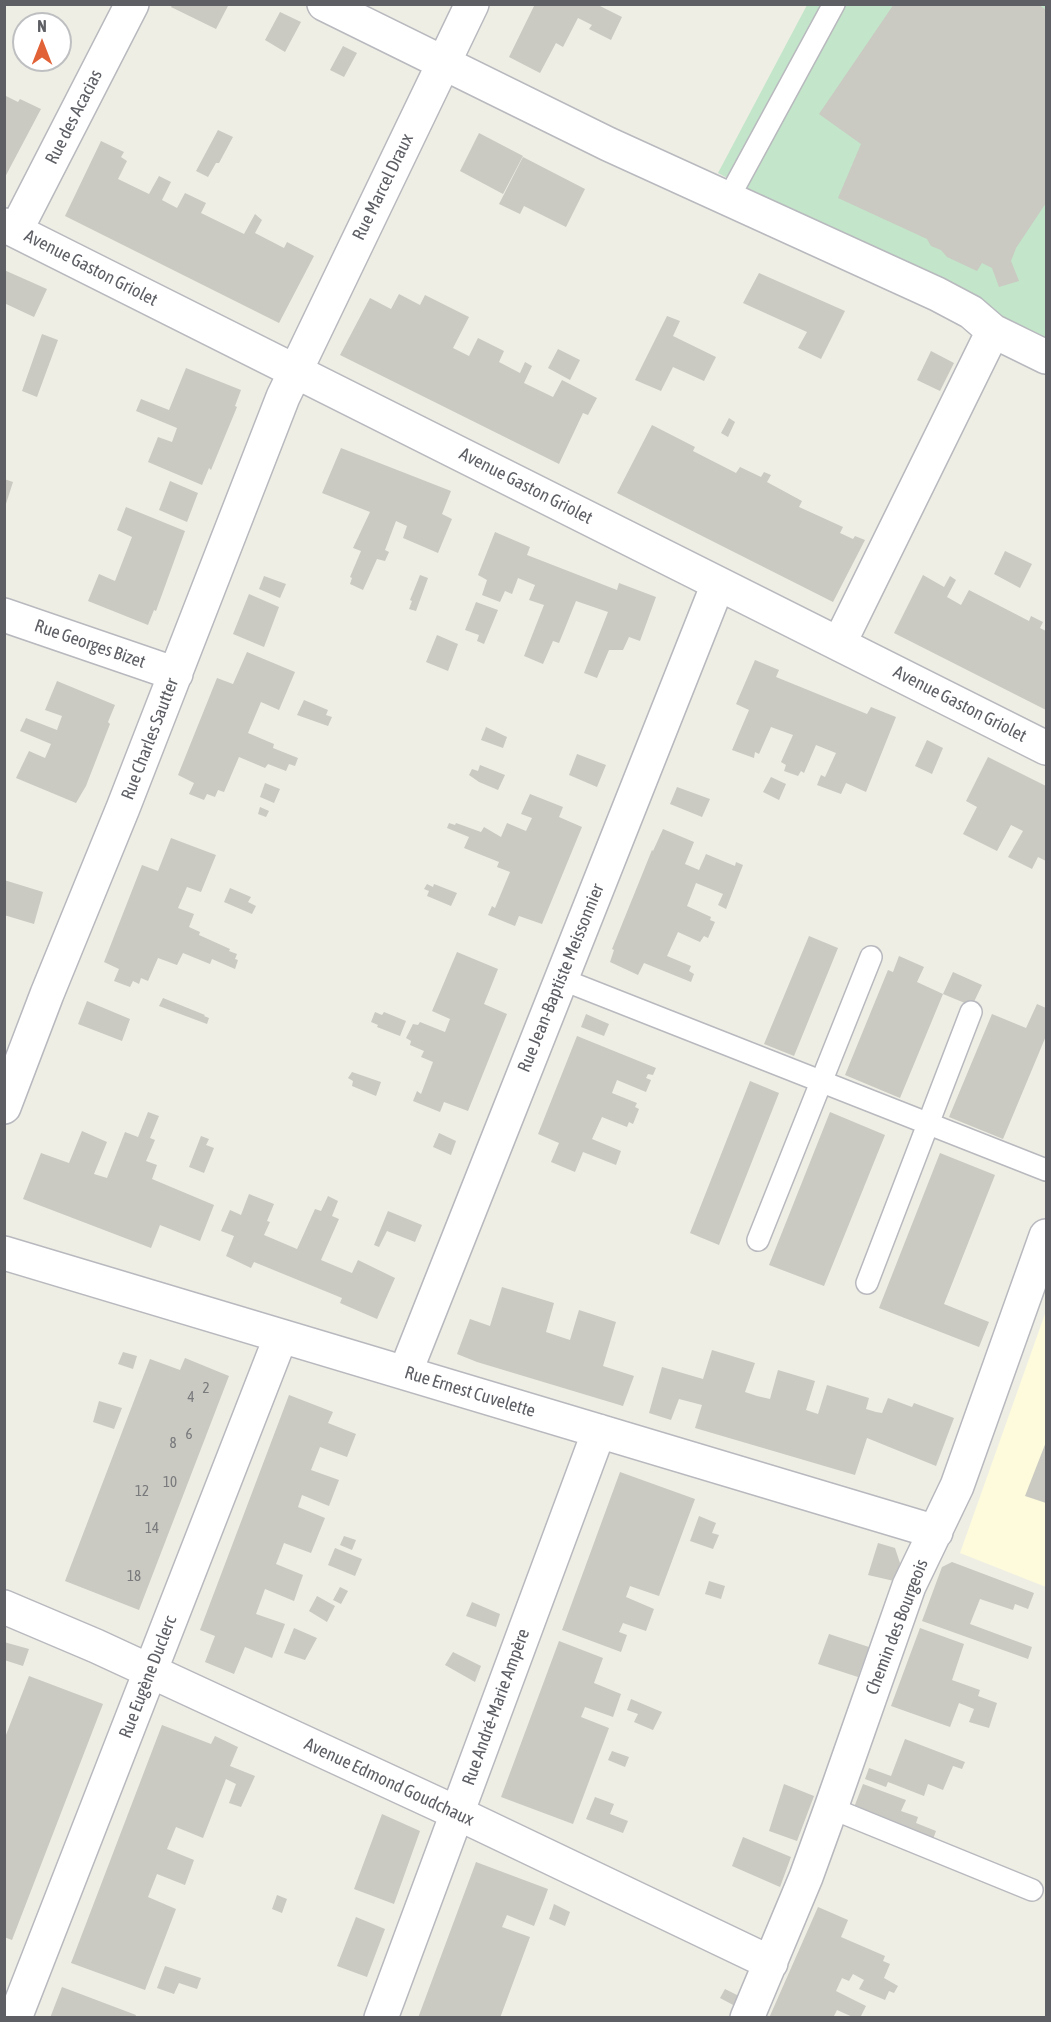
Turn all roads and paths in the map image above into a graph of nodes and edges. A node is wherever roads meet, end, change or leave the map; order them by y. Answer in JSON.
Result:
{"nodes":[{"id":1,"x":132,"y":4,"type":"edge"},
{"id":2,"x":324,"y":4,"type":"edge"},
{"id":3,"x":472,"y":4,"type":"edge"},
{"id":4,"x":834,"y":4,"type":"edge"},
{"id":5,"x":443,"y":63,"type":"junction"},
{"id":6,"x":728,"y":199,"type":"junction"},
{"id":7,"x":10,"y":227,"type":"edge"},
{"id":8,"x":993,"y":331,"type":"junction"},
{"id":9,"x":1047,"y":357,"type":"edge"},
{"id":10,"x":295,"y":370,"type":"junction"},
{"id":11,"x":718,"y":584,"type":"junction"},
{"id":12,"x":4,"y":615,"type":"edge"},
{"id":13,"x":839,"y":644,"type":"junction"},
{"id":14,"x":176,"y":674,"type":"junction"},
{"id":15,"x":1047,"y":748,"type":"edge"},
{"id":16,"x":871,"y":957,"type":"dead end"},
{"id":17,"x":561,"y":979,"type":"junction"},
{"id":18,"x":971,"y":1012,"type":"dead end"},
{"id":19,"x":820,"y":1081,"type":"junction"},
{"id":20,"x":4,"y":1107,"type":"edge"},
{"id":21,"x":929,"y":1124,"type":"junction"},
{"id":22,"x":1047,"y":1170,"type":"edge"},
{"id":23,"x":1047,"y":1236,"type":"edge"},
{"id":24,"x":758,"y":1240,"type":"dead end"},
{"id":25,"x":4,"y":1253,"type":"edge"},
{"id":26,"x":867,"y":1283,"type":"dead end"},
{"id":27,"x":281,"y":1336,"type":"junction"},
{"id":28,"x":405,"y":1373,"type":"junction"},
{"id":29,"x":599,"y":1431,"type":"junction"},
{"id":30,"x":936,"y":1532,"type":"junction"},
{"id":31,"x":4,"y":1607,"type":"edge"},
{"id":32,"x":151,"y":1670,"type":"junction"},
{"id":33,"x":831,"y":1808,"type":"junction"},
{"id":34,"x":457,"y":1813,"type":"junction"},
{"id":35,"x":1032,"y":1890,"type":"dead end"},
{"id":36,"x":771,"y":1963,"type":"junction"},
{"id":37,"x":15,"y":2018,"type":"edge"},
{"id":38,"x":381,"y":2018,"type":"edge"},
{"id":39,"x":747,"y":2018,"type":"edge"}],
"edges":[{"from":1,"to":7,"type":"street","name":"Rue des Acacias"},
{"from":2,"to":5,"type":"street"},
{"from":3,"to":5,"type":"street","name":"Rue Marcel Draux"},
{"from":4,"to":6,"type":"lane"},
{"from":5,"to":6,"type":"street"},
{"from":5,"to":10,"type":"street","name":"Rue Marcel Draux"},
{"from":6,"to":8,"type":"street"},
{"from":7,"to":10,"type":"street","name":"Avenue Gaston Griolet"},
{"from":8,"to":9,"type":"street"},
{"from":8,"to":13,"type":"street"},
{"from":10,"to":11,"type":"street","name":"Avenue Gaston Griolet"},
{"from":10,"to":14,"type":"street","name":"Rue Charles Sautter"},
{"from":11,"to":13,"type":"street","name":"Avenue Gaston Griolet"},
{"from":11,"to":17,"type":"street","name":"Rue Jean-Baptiste Meissonnier"},
{"from":12,"to":14,"type":"street","name":"Rue Georges Bizet"},
{"from":13,"to":15,"type":"street","name":"Avenue Gaston Griolet"},
{"from":14,"to":20,"type":"street","name":"Rue Charles Sautter"},
{"from":16,"to":19,"type":"lane"},
{"from":17,"to":19,"type":"lane"},
{"from":17,"to":28,"type":"street","name":"Rue Jean-Baptiste Meissonnier"},
{"from":18,"to":21,"type":"lane"},
{"from":19,"to":21,"type":"lane"},
{"from":19,"to":24,"type":"lane"},
{"from":21,"to":22,"type":"lane"},
{"from":21,"to":26,"type":"lane"},
{"from":23,"to":30,"type":"street","name":"Chemin des Bourgeois"},
{"from":25,"to":27,"type":"street","name":"Rue Ernest Cuvelette"},
{"from":27,"to":28,"type":"street","name":"Rue Ernest Cuvelette"},
{"from":27,"to":32,"type":"street","name":"Rue Eugène Duclerc"},
{"from":28,"to":29,"type":"street","name":"Rue Ernest Cuvelette"},
{"from":29,"to":30,"type":"street","name":"Rue Ernest Cuvelette"},
{"from":29,"to":34,"type":"street","name":"Rue André-Marie Ampère"},
{"from":30,"to":33,"type":"street","name":"Chemin des Bourgeois"},
{"from":31,"to":32,"type":"street","name":"Avenue Edmond Goudchaux"},
{"from":32,"to":34,"type":"street","name":"Avenue Edmond Goudchaux"},
{"from":32,"to":37,"type":"street","name":"Rue Eugène Duclerc"},
{"from":33,"to":35,"type":"lane"},
{"from":33,"to":36,"type":"street","name":"Chemin des Bourgeois"},
{"from":34,"to":36,"type":"street","name":"Avenue Edmond Goudchaux"},
{"from":34,"to":38,"type":"street","name":"Rue André-Marie Ampère"},
{"from":36,"to":39,"type":"street","name":"Chemin des Bourgeois"}]}
